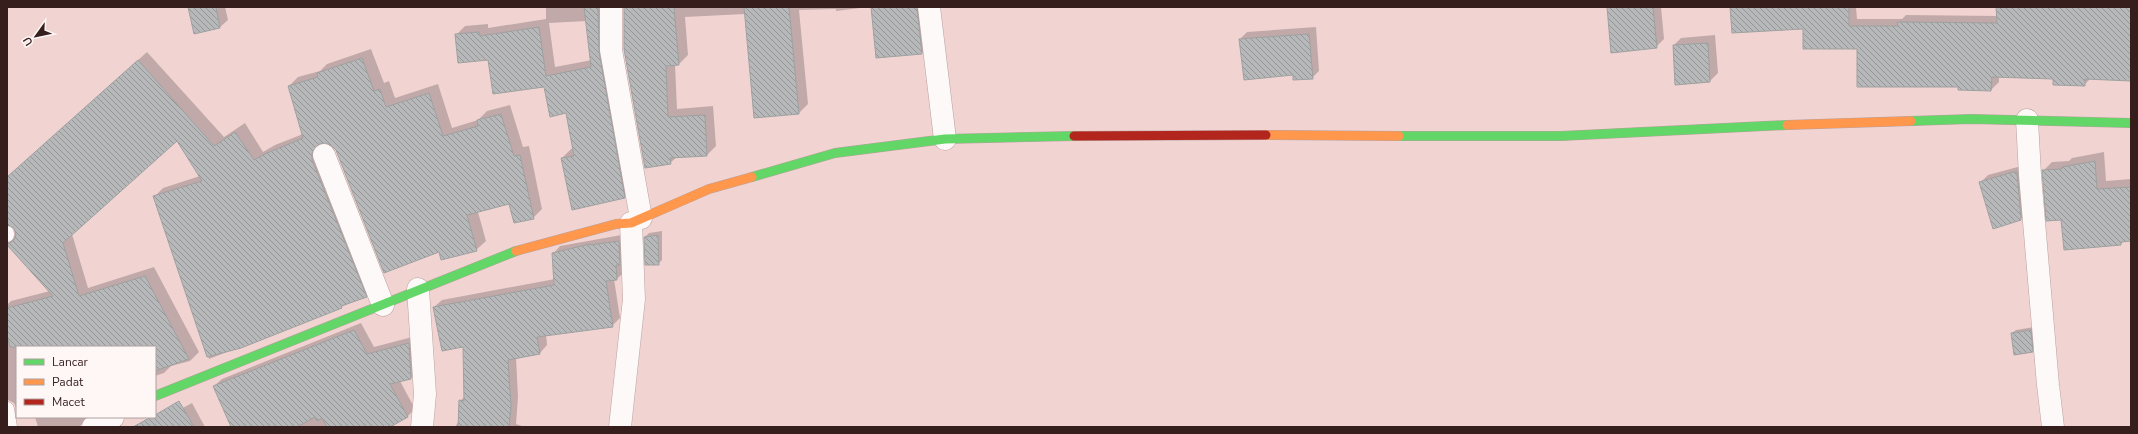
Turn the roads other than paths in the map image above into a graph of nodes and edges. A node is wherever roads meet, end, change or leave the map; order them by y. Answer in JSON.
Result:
{"nodes":[{"id":1,"x":611,"y":7,"type":"edge"},
{"id":2,"x":929,"y":7,"type":"edge"},
{"id":3,"x":2027,"y":120,"type":"junction"},
{"id":4,"x":2131,"y":123,"type":"edge"},
{"id":5,"x":945,"y":138,"type":"junction"},
{"id":6,"x":324,"y":155,"type":"dead end"},
{"id":7,"x":636,"y":220,"type":"junction"},
{"id":8,"x":418,"y":288,"type":"junction"},
{"id":9,"x":383,"y":305,"type":"junction"},
{"id":10,"x":156,"y":396,"type":"edge"},
{"id":11,"x":7,"y":409,"type":"edge"},
{"id":12,"x":111,"y":418,"type":"edge"},
{"id":13,"x":10,"y":427,"type":"edge"},
{"id":14,"x":93,"y":427,"type":"edge"},
{"id":15,"x":422,"y":427,"type":"edge"},
{"id":16,"x":620,"y":427,"type":"edge"},
{"id":17,"x":2053,"y":427,"type":"edge"}],
"edges":[{"from":1,"to":7,"type":"street"},
{"from":2,"to":5,"type":"street"},
{"from":3,"to":4,"type":"street"},
{"from":3,"to":5,"type":"street"},
{"from":3,"to":17,"type":"street"},
{"from":5,"to":7,"type":"street"},
{"from":6,"to":9,"type":"street"},
{"from":7,"to":8,"type":"street"},
{"from":7,"to":16,"type":"street"},
{"from":8,"to":9,"type":"street"},
{"from":8,"to":15,"type":"street"},
{"from":9,"to":10,"type":"street"},
{"from":11,"to":13,"type":"lane"},
{"from":12,"to":14,"type":"street"}]}
